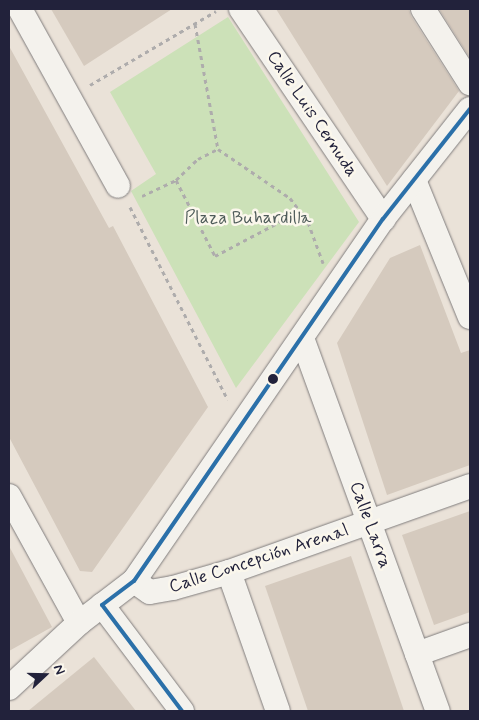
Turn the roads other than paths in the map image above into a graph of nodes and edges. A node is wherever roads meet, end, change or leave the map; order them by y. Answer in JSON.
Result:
{"nodes":[{"id":1,"x":20,"y":9,"type":"edge"},
{"id":2,"x":241,"y":9,"type":"edge"},
{"id":3,"x":423,"y":9,"type":"edge"},
{"id":4,"x":470,"y":84,"type":"edge"},
{"id":5,"x":470,"y":109,"type":"edge"},
{"id":6,"x":414,"y":180,"type":"junction"},
{"id":7,"x":127,"y":196,"type":"road end"},
{"id":8,"x":384,"y":220,"type":"junction"},
{"id":9,"x":470,"y":317,"type":"edge"},
{"id":10,"x":302,"y":338,"type":"junction"},
{"id":11,"x":470,"y":486,"type":"edge"},
{"id":12,"x":9,"y":496,"type":"edge"},
{"id":13,"x":369,"y":522,"type":"junction"},
{"id":14,"x":229,"y":572,"type":"junction"},
{"id":15,"x":134,"y":581,"type":"junction"},
{"id":16,"x":102,"y":605,"type":"junction"},
{"id":17,"x":79,"y":622,"type":"junction"},
{"id":18,"x":470,"y":635,"type":"edge"},
{"id":19,"x":417,"y":654,"type":"junction"},
{"id":20,"x":9,"y":688,"type":"edge"},
{"id":21,"x":182,"y":711,"type":"edge"},
{"id":22,"x":278,"y":711,"type":"edge"},
{"id":23,"x":438,"y":711,"type":"edge"}],
"edges":[{"from":1,"to":7,"type":"street"},
{"from":2,"to":8,"type":"street","name":"Calle Luis Cernuda"},
{"from":3,"to":4,"type":"street"},
{"from":5,"to":6,"type":"street"},
{"from":6,"to":8,"type":"street"},
{"from":6,"to":9,"type":"street"},
{"from":8,"to":10,"type":"street"},
{"from":10,"to":13,"type":"street","name":"Calle Larra"},
{"from":10,"to":15,"type":"street"},
{"from":11,"to":13,"type":"street","name":"Calle Concepción Arenal"},
{"from":12,"to":17,"type":"street"},
{"from":13,"to":14,"type":"street","name":"Calle Concepción Arenal"},
{"from":13,"to":19,"type":"street","name":"Calle Larra"},
{"from":14,"to":15,"type":"street","name":"Calle Concepción Arenal"},
{"from":14,"to":22,"type":"street"},
{"from":15,"to":16,"type":"street"},
{"from":16,"to":17,"type":"street"},
{"from":16,"to":21,"type":"street"},
{"from":17,"to":20,"type":"street"},
{"from":18,"to":19,"type":"street"},
{"from":19,"to":23,"type":"street","name":"Calle Larra"}]}
